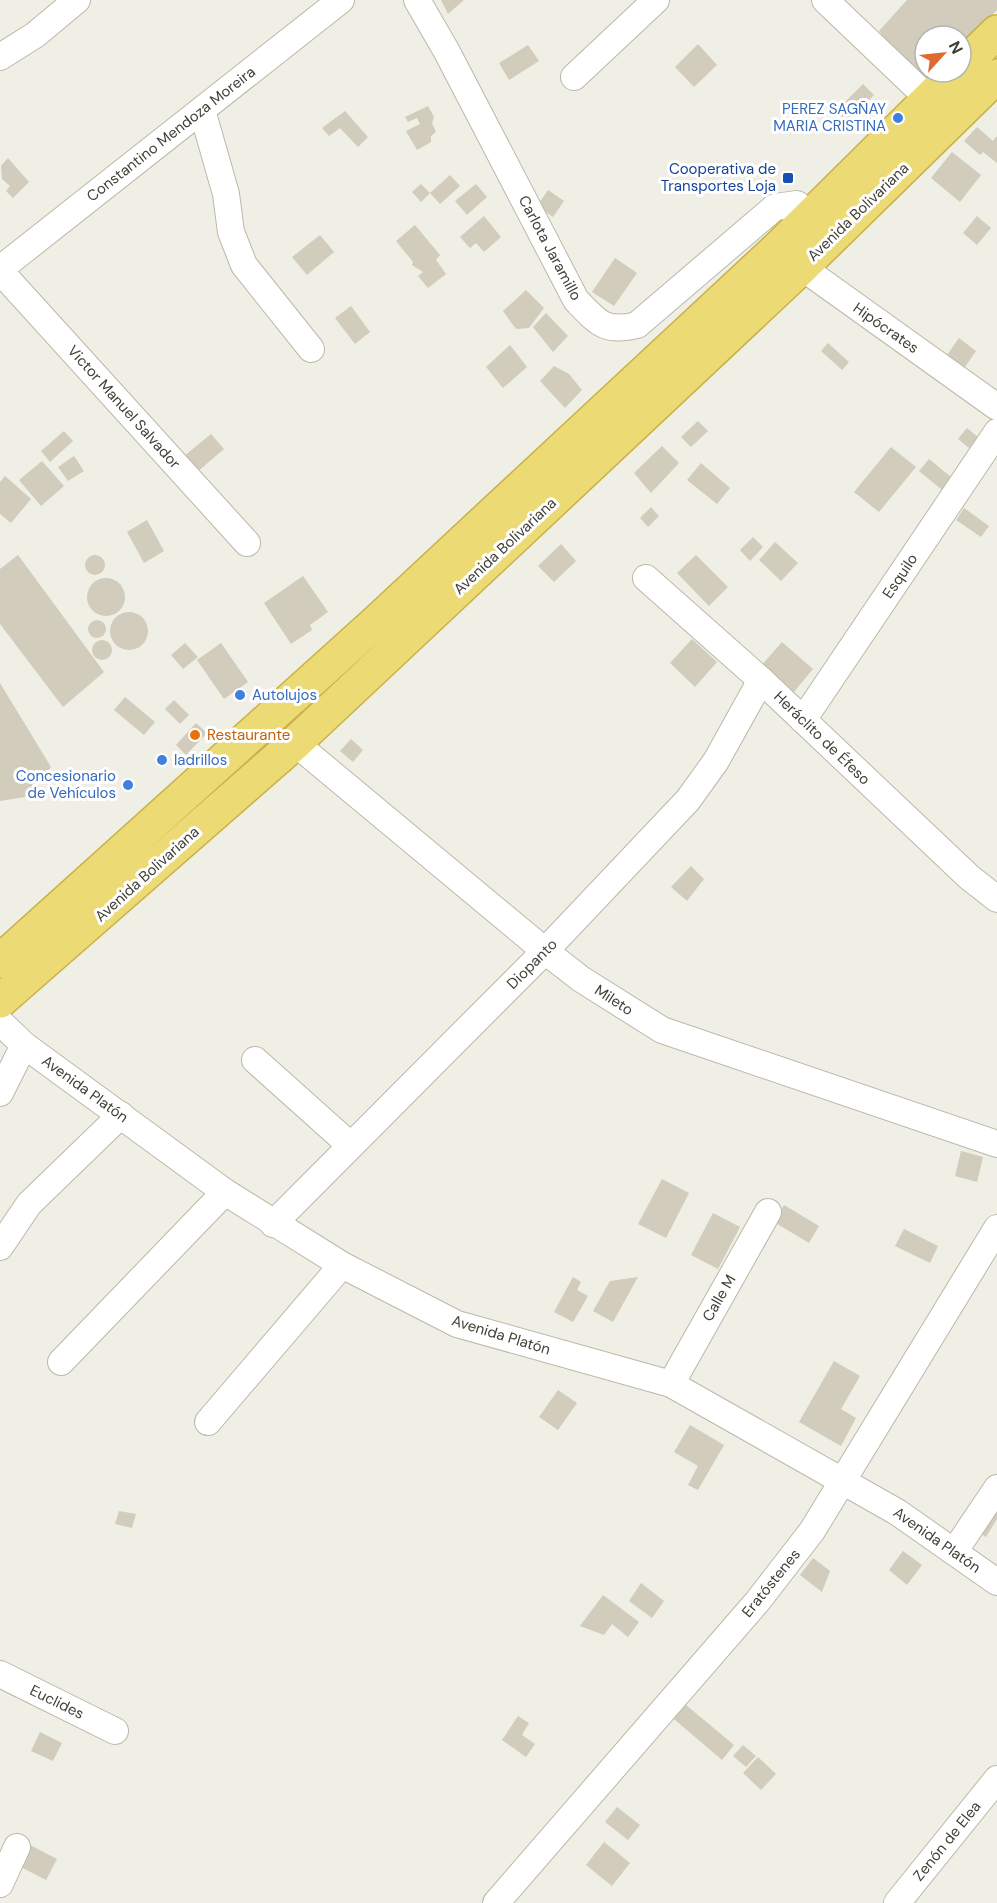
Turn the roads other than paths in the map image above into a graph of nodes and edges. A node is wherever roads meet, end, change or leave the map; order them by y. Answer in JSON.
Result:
{"nodes":[{"id":1,"x":77,"y":0,"type":"edge"},
{"id":2,"x":341,"y":0,"type":"edge"},
{"id":3,"x":417,"y":0,"type":"edge"},
{"id":4,"x":656,"y":0,"type":"edge"},
{"id":5,"x":825,"y":0,"type":"edge"},
{"id":6,"x":997,"y":32,"type":"edge"},
{"id":7,"x":973,"y":55,"type":"edge"},
{"id":8,"x":0,"y":57,"type":"edge"},
{"id":9,"x":997,"y":76,"type":"edge"},
{"id":10,"x":574,"y":77,"type":"dead end"},
{"id":11,"x":945,"y":84,"type":"edge"},
{"id":12,"x":930,"y":100,"type":"junction"},
{"id":13,"x":202,"y":110,"type":"junction"},
{"id":14,"x":811,"y":215,"type":"junction"},
{"id":15,"x":789,"y":259,"type":"junction"},
{"id":16,"x":0,"y":270,"type":"edge"},
{"id":17,"x":310,"y":349,"type":"dead end"},
{"id":18,"x":997,"y":407,"type":"edge"},
{"id":19,"x":997,"y":432,"type":"edge"},
{"id":20,"x":248,"y":543,"type":"dead end"},
{"id":21,"x":646,"y":578,"type":"dead end"},
{"id":22,"x":761,"y":680,"type":"junction"},
{"id":23,"x":803,"y":720,"type":"junction"},
{"id":24,"x":295,"y":743,"type":"junction"},
{"id":25,"x":997,"y":899,"type":"edge"},
{"id":26,"x":545,"y":951,"type":"junction"},
{"id":27,"x":0,"y":961,"type":"edge"},
{"id":28,"x":0,"y":1001,"type":"edge"},
{"id":29,"x":0,"y":1022,"type":"edge"},
{"id":30,"x":24,"y":1045,"type":"junction"},
{"id":31,"x":255,"y":1060,"type":"dead end"},
{"id":32,"x":0,"y":1093,"type":"edge"},
{"id":33,"x":121,"y":1116,"type":"junction"},
{"id":34,"x":997,"y":1144,"type":"edge"},
{"id":35,"x":350,"y":1145,"type":"junction"},
{"id":36,"x":225,"y":1192,"type":"junction"},
{"id":37,"x":768,"y":1212,"type":"dead end"},
{"id":38,"x":273,"y":1224,"type":"junction"},
{"id":39,"x":997,"y":1228,"type":"edge"},
{"id":40,"x":0,"y":1247,"type":"edge"},
{"id":41,"x":342,"y":1265,"type":"junction"},
{"id":42,"x":61,"y":1362,"type":"dead end"},
{"id":43,"x":670,"y":1384,"type":"junction"},
{"id":44,"x":208,"y":1422,"type":"dead end"},
{"id":45,"x":844,"y":1481,"type":"junction"},
{"id":46,"x":997,"y":1488,"type":"edge"},
{"id":47,"x":954,"y":1552,"type":"junction"},
{"id":48,"x":997,"y":1582,"type":"edge"},
{"id":49,"x":0,"y":1674,"type":"edge"},
{"id":50,"x":115,"y":1731,"type":"dead end"},
{"id":51,"x":997,"y":1779,"type":"edge"},
{"id":52,"x":17,"y":1847,"type":"dead end"},
{"id":53,"x":0,"y":1884,"type":"edge"},
{"id":54,"x":496,"y":1903,"type":"edge"},
{"id":55,"x":897,"y":1903,"type":"edge"}],
"edges":[{"from":1,"to":8,"type":"street"},
{"from":2,"to":13,"type":"street","name":"Constantino Mendoza Moreira"},
{"from":3,"to":14,"type":"street","name":"Carlota Jaramillo"},
{"from":4,"to":10,"type":"street"},
{"from":5,"to":12,"type":"street"},
{"from":6,"to":7,"type":"highway"},
{"from":9,"to":15,"type":"highway","name":"Avenida Bolivariana"},
{"from":11,"to":12,"type":"highway","name":"Avenida Bolivariana"},
{"from":12,"to":14,"type":"highway","name":"Avenida Bolivariana"},
{"from":13,"to":16,"type":"street","name":"Constantino Mendoza Moreira"},
{"from":13,"to":17,"type":"street"},
{"from":14,"to":15,"type":"highway","name":"Avenida Bolivariana"},
{"from":15,"to":18,"type":"street","name":"Hipócrates"},
{"from":15,"to":24,"type":"highway","name":"Avenida Bolivariana"},
{"from":15,"to":27,"type":"highway","name":"Avenida Bolivariana"},
{"from":16,"to":20,"type":"street","name":"Victor Manuel Salvador"},
{"from":19,"to":23,"type":"street","name":"Esquilo"},
{"from":21,"to":22,"type":"street","name":"Heráclito de Éfeso"},
{"from":22,"to":23,"type":"street","name":"Heráclito de Éfeso"},
{"from":22,"to":26,"type":"street","name":"Diopanto"},
{"from":23,"to":25,"type":"street","name":"Heráclito de Éfeso"},
{"from":24,"to":26,"type":"street","name":"Mileto"},
{"from":24,"to":28,"type":"highway","name":"Avenida Bolivariana"},
{"from":26,"to":34,"type":"street","name":"Mileto"},
{"from":26,"to":35,"type":"street","name":"Diopanto"},
{"from":29,"to":30,"type":"street","name":"Avenida Platón"},
{"from":30,"to":32,"type":"street"},
{"from":30,"to":33,"type":"street","name":"Avenida Platón"},
{"from":31,"to":35,"type":"street"},
{"from":33,"to":36,"type":"street","name":"Avenida Platón"},
{"from":33,"to":40,"type":"street"},
{"from":35,"to":38,"type":"street","name":"Diopanto"},
{"from":36,"to":38,"type":"street","name":"Avenida Platón"},
{"from":36,"to":42,"type":"street"},
{"from":37,"to":43,"type":"street","name":"Calle M"},
{"from":38,"to":41,"type":"street","name":"Avenida Platón"},
{"from":39,"to":45,"type":"street","name":"Eratóstenes"},
{"from":41,"to":43,"type":"street","name":"Avenida Platón"},
{"from":41,"to":44,"type":"street"},
{"from":43,"to":45,"type":"street","name":"Avenida Platón"},
{"from":45,"to":47,"type":"street","name":"Avenida Platón"},
{"from":45,"to":54,"type":"street","name":"Eratóstenes"},
{"from":46,"to":47,"type":"street"},
{"from":47,"to":48,"type":"street","name":"Avenida Platón"},
{"from":49,"to":50,"type":"street","name":"Euclides"},
{"from":51,"to":55,"type":"street","name":"Zenón de Elea"},
{"from":52,"to":53,"type":"street"}]}
